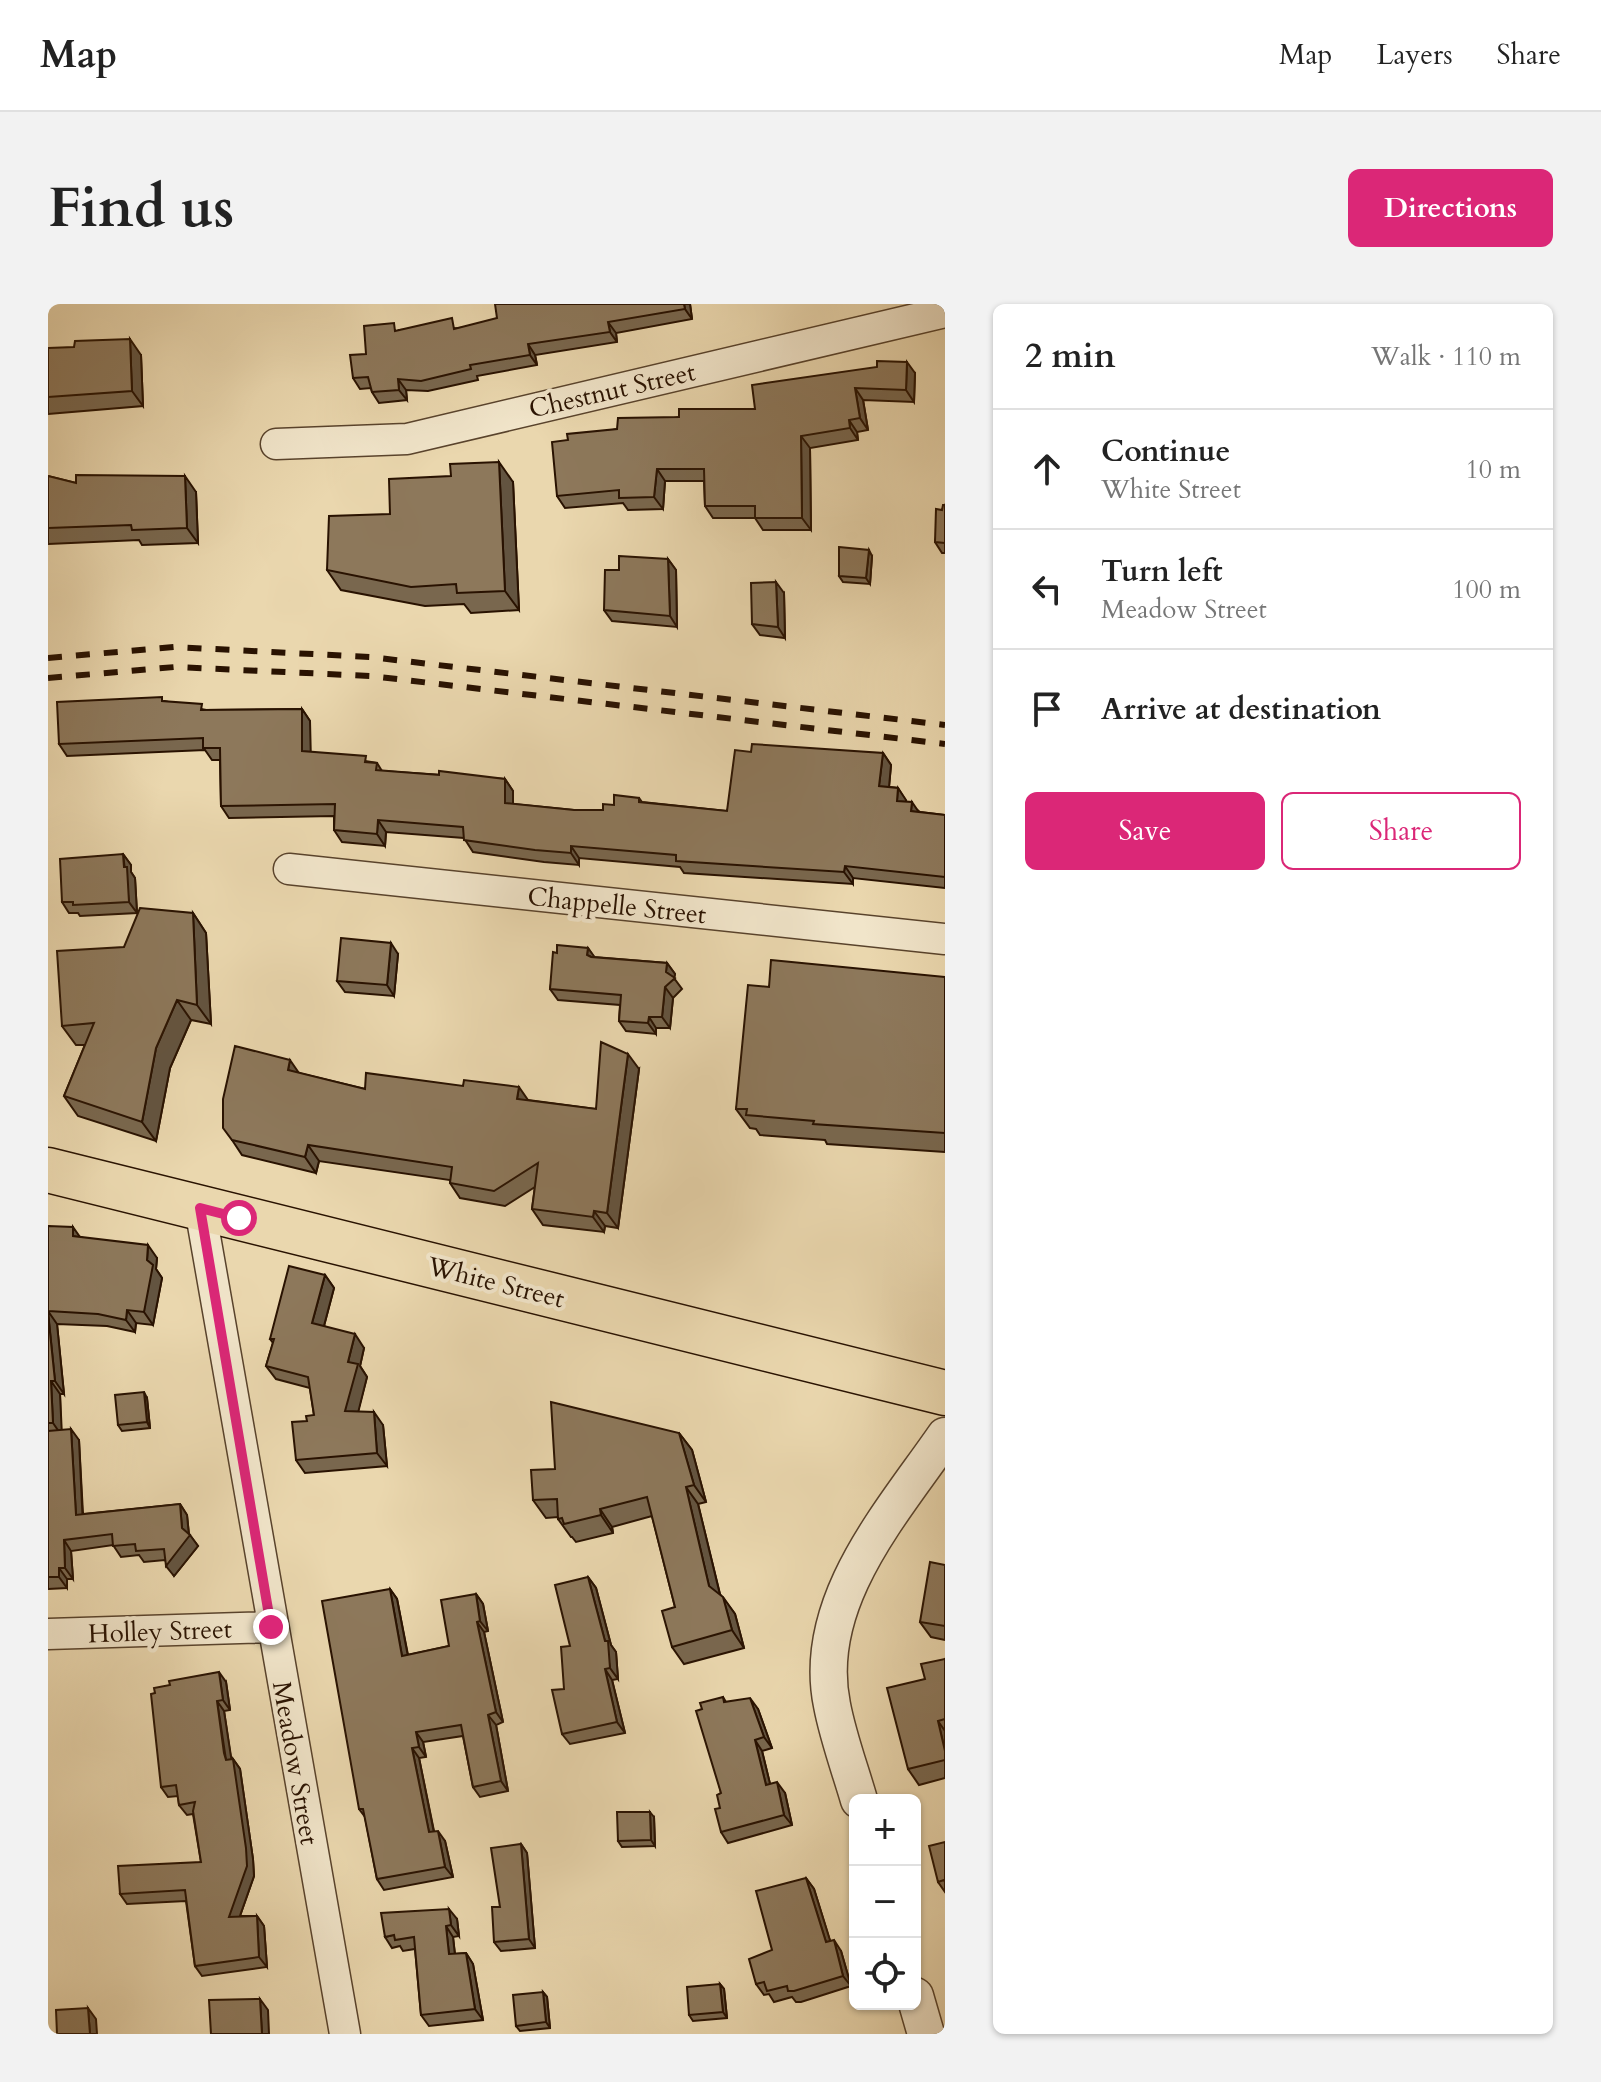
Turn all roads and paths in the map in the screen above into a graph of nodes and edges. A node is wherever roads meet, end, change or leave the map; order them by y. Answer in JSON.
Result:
{"nodes":[{"id":1,"x":945,"y":312,"type":"edge"},
{"id":2,"x":276,"y":444,"type":"dead end"},
{"id":3,"x":289,"y":869,"type":"dead end"},
{"id":4,"x":945,"y":939,"type":"edge"},
{"id":5,"x":48,"y":1170,"type":"edge"},
{"id":6,"x":200,"y":1208,"type":"junction"},
{"id":7,"x":945,"y":1393,"type":"edge"},
{"id":8,"x":945,"y":1436,"type":"edge"},
{"id":9,"x":271,"y":1627,"type":"junction"},
{"id":10,"x":48,"y":1634,"type":"edge"},
{"id":11,"x":857,"y":1794,"type":"edge"},
{"id":12,"x":919,"y":2010,"type":"edge"},
{"id":13,"x":345,"y":2034,"type":"edge"},
{"id":14,"x":926,"y":2034,"type":"edge"}],
"edges":[{"from":1,"to":2,"type":"street","name":"Chestnut Street"},
{"from":3,"to":4,"type":"street","name":"Chappelle Street"},
{"from":5,"to":6,"type":"main road","name":"White Street"},
{"from":6,"to":7,"type":"main road","name":"White Street"},
{"from":6,"to":9,"type":"street","name":"Meadow Street"},
{"from":8,"to":11,"type":"street"},
{"from":9,"to":10,"type":"street","name":"Holley Street"},
{"from":9,"to":13,"type":"street","name":"Meadow Street"},
{"from":12,"to":14,"type":"street"}]}
